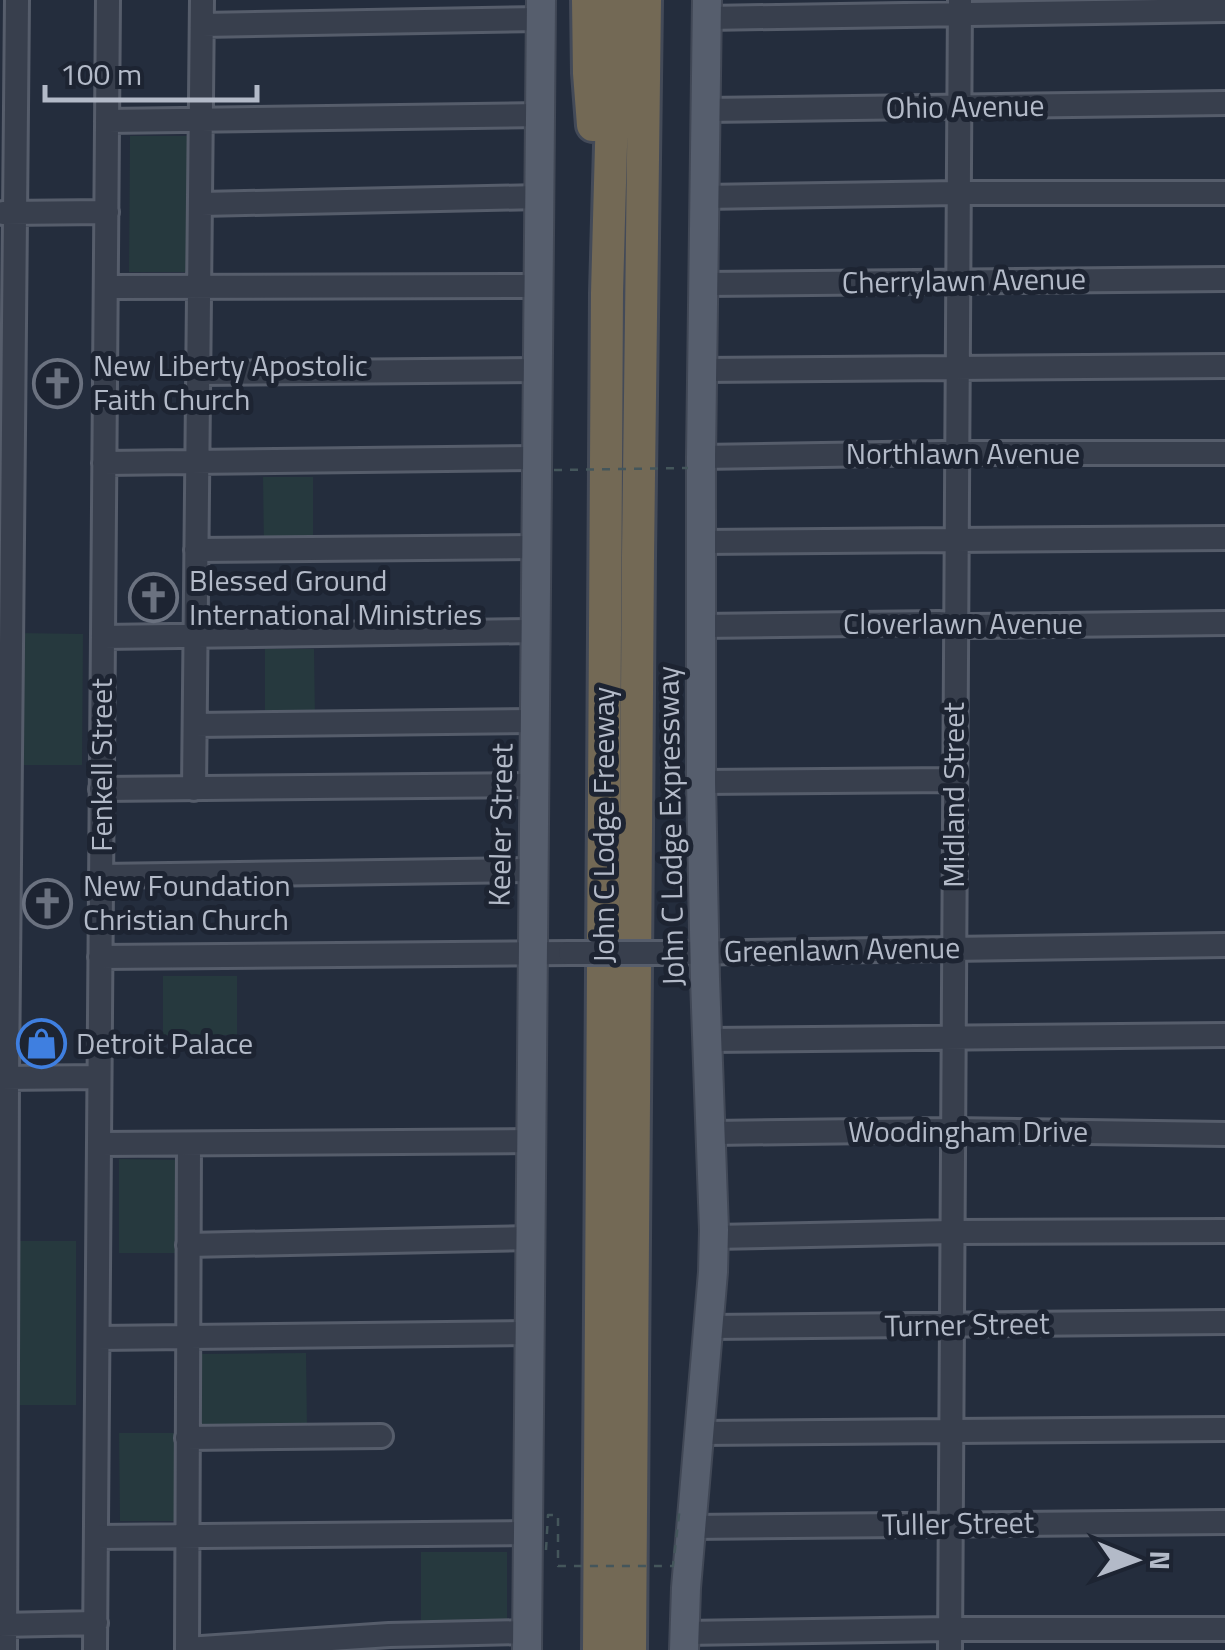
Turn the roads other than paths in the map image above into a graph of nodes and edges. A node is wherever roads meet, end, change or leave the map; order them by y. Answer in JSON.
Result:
{"nodes":[{"id":1,"x":17,"y":0,"type":"edge"},
{"id":2,"x":108,"y":0,"type":"edge"},
{"id":3,"x":202,"y":0,"type":"edge"},
{"id":4,"x":588,"y":0,"type":"edge"},
{"id":5,"x":614,"y":0,"type":"edge"},
{"id":6,"x":645,"y":0,"type":"edge"},
{"id":7,"x":657,"y":0,"type":"edge"},
{"id":8,"x":960,"y":7,"type":"edge"},
{"id":9,"x":707,"y":9,"type":"edge"},
{"id":10,"x":541,"y":10,"type":"edge"},
{"id":11,"x":1225,"y":10,"type":"edge"},
{"id":12,"x":202,"y":26,"type":"junction"},
{"id":13,"x":645,"y":88,"type":"junction"},
{"id":14,"x":1225,"y":103,"type":"edge"},
{"id":15,"x":958,"y":107,"type":"junction"},
{"id":16,"x":705,"y":110,"type":"junction"},
{"id":17,"x":540,"y":115,"type":"junction"},
{"id":18,"x":201,"y":120,"type":"junction"},
{"id":19,"x":108,"y":121,"type":"junction"},
{"id":20,"x":958,"y":193,"type":"junction"},
{"id":21,"x":1225,"y":193,"type":"edge"},
{"id":22,"x":704,"y":197,"type":"junction"},
{"id":23,"x":540,"y":198,"type":"junction"},
{"id":24,"x":201,"y":204,"type":"junction"},
{"id":25,"x":8,"y":212,"type":"edge"},
{"id":26,"x":107,"y":212,"type":"junction"},
{"id":27,"x":1225,"y":279,"type":"edge"},
{"id":28,"x":959,"y":281,"type":"junction"},
{"id":29,"x":703,"y":284,"type":"junction"},
{"id":30,"x":538,"y":286,"type":"junction"},
{"id":31,"x":106,"y":287,"type":"junction"},
{"id":32,"x":200,"y":287,"type":"junction"},
{"id":33,"x":607,"y":293,"type":"junction"},
{"id":34,"x":1225,"y":366,"type":"edge"},
{"id":35,"x":958,"y":368,"type":"junction"},
{"id":36,"x":537,"y":370,"type":"junction"},
{"id":37,"x":702,"y":370,"type":"junction"},
{"id":38,"x":199,"y":373,"type":"junction"},
{"id":39,"x":957,"y":453,"type":"junction"},
{"id":40,"x":1225,"y":453,"type":"edge"},
{"id":41,"x":197,"y":462,"type":"junction"},
{"id":42,"x":695,"y":463,"type":"junction"},
{"id":43,"x":104,"y":464,"type":"junction"},
{"id":44,"x":545,"y":464,"type":"junction"},
{"id":45,"x":1225,"y":538,"type":"edge"},
{"id":46,"x":956,"y":540,"type":"junction"},
{"id":47,"x":701,"y":542,"type":"junction"},
{"id":48,"x":536,"y":546,"type":"junction"},
{"id":49,"x":196,"y":550,"type":"junction"},
{"id":50,"x":956,"y":624,"type":"junction"},
{"id":51,"x":1225,"y":624,"type":"edge"},
{"id":52,"x":700,"y":626,"type":"junction"},
{"id":53,"x":535,"y":631,"type":"junction"},
{"id":54,"x":196,"y":635,"type":"junction"},
{"id":55,"x":103,"y":636,"type":"junction"},
{"id":56,"x":534,"y":722,"type":"junction"},
{"id":57,"x":195,"y":725,"type":"junction"},
{"id":58,"x":954,"y":780,"type":"junction"},
{"id":59,"x":701,"y":782,"type":"junction"},
{"id":60,"x":534,"y":785,"type":"junction"},
{"id":61,"x":194,"y":788,"type":"junction"},
{"id":62,"x":102,"y":789,"type":"junction"},
{"id":63,"x":532,"y":870,"type":"junction"},
{"id":64,"x":101,"y":876,"type":"junction"},
{"id":65,"x":1225,"y":946,"type":"edge"},
{"id":66,"x":953,"y":949,"type":"junction"},
{"id":67,"x":705,"y":952,"type":"junction"},
{"id":68,"x":532,"y":953,"type":"junction"},
{"id":69,"x":100,"y":957,"type":"junction"},
{"id":70,"x":1225,"y":1036,"type":"edge"},
{"id":71,"x":952,"y":1038,"type":"junction"},
{"id":72,"x":708,"y":1040,"type":"junction"},
{"id":73,"x":99,"y":1077,"type":"junction"},
{"id":74,"x":4,"y":1078,"type":"edge"},
{"id":75,"x":952,"y":1130,"type":"junction"},
{"id":76,"x":712,"y":1133,"type":"junction"},
{"id":77,"x":1225,"y":1134,"type":"edge"},
{"id":78,"x":531,"y":1141,"type":"junction"},
{"id":79,"x":99,"y":1144,"type":"junction"},
{"id":80,"x":188,"y":1145,"type":"junction"},
{"id":81,"x":1225,"y":1231,"type":"edge"},
{"id":82,"x":952,"y":1232,"type":"junction"},
{"id":83,"x":714,"y":1236,"type":"junction"},
{"id":84,"x":530,"y":1238,"type":"junction"},
{"id":85,"x":188,"y":1244,"type":"junction"},
{"id":86,"x":1225,"y":1322,"type":"edge"},
{"id":87,"x":951,"y":1324,"type":"junction"},
{"id":88,"x":708,"y":1328,"type":"junction"},
{"id":89,"x":529,"y":1333,"type":"junction"},
{"id":90,"x":188,"y":1336,"type":"junction"},
{"id":91,"x":98,"y":1338,"type":"junction"},
{"id":92,"x":1225,"y":1429,"type":"edge"},
{"id":93,"x":951,"y":1432,"type":"junction"},
{"id":94,"x":699,"y":1433,"type":"junction"},
{"id":95,"x":380,"y":1436,"type":"dead end"},
{"id":96,"x":188,"y":1438,"type":"junction"},
{"id":97,"x":685,"y":1517,"type":"junction"},
{"id":98,"x":1225,"y":1522,"type":"edge"},
{"id":99,"x":950,"y":1524,"type":"junction"},
{"id":100,"x":187,"y":1536,"type":"junction"},
{"id":101,"x":96,"y":1538,"type":"junction"},
{"id":102,"x":537,"y":1541,"type":"junction"},
{"id":103,"x":96,"y":1624,"type":"junction"},
{"id":104,"x":3,"y":1625,"type":"edge"},
{"id":105,"x":1225,"y":1628,"type":"edge"},
{"id":106,"x":950,"y":1639,"type":"edge"},
{"id":107,"x":527,"y":1641,"type":"edge"},
{"id":108,"x":684,"y":1642,"type":"edge"},
{"id":109,"x":6,"y":1650,"type":"edge"},
{"id":110,"x":96,"y":1650,"type":"edge"},
{"id":111,"x":186,"y":1650,"type":"edge"},
{"id":112,"x":598,"y":1650,"type":"edge"},
{"id":113,"x":630,"y":1650,"type":"edge"}],
"edges":[{"from":1,"to":25,"type":"street"},
{"from":2,"to":19,"type":"street","name":"Fenkell Street"},
{"from":3,"to":12,"type":"street"},
{"from":4,"to":33,"type":"highway"},
{"from":5,"to":33,"type":"highway","name":"John C Lodge Freeway"},
{"from":6,"to":13,"type":"highway","name":"John C Lodge Freeway"},
{"from":7,"to":13,"type":"highway"},
{"from":8,"to":9,"type":"street"},
{"from":8,"to":11,"type":"street"},
{"from":8,"to":15,"type":"street","name":"Midland Street"},
{"from":9,"to":16,"type":"main road","name":"John C Lodge Expressway"},
{"from":10,"to":12,"type":"street"},
{"from":10,"to":17,"type":"main road","name":"Keeler Street"},
{"from":12,"to":18,"type":"street"},
{"from":13,"to":113,"type":"highway","name":"John C Lodge Freeway"},
{"from":14,"to":15,"type":"street","name":"Ohio Avenue"},
{"from":15,"to":16,"type":"street","name":"Ohio Avenue"},
{"from":15,"to":20,"type":"street","name":"Midland Street"},
{"from":16,"to":22,"type":"main road","name":"John C Lodge Expressway"},
{"from":17,"to":18,"type":"street"},
{"from":17,"to":23,"type":"main road","name":"Keeler Street"},
{"from":18,"to":19,"type":"street"},
{"from":18,"to":24,"type":"street"},
{"from":19,"to":26,"type":"street","name":"Fenkell Street"},
{"from":20,"to":21,"type":"street"},
{"from":20,"to":22,"type":"street"},
{"from":20,"to":28,"type":"street","name":"Midland Street"},
{"from":22,"to":29,"type":"main road","name":"John C Lodge Expressway"},
{"from":23,"to":24,"type":"street"},
{"from":23,"to":30,"type":"main road","name":"Keeler Street"},
{"from":24,"to":32,"type":"street"},
{"from":25,"to":26,"type":"street"},
{"from":25,"to":74,"type":"street"},
{"from":26,"to":31,"type":"street","name":"Fenkell Street"},
{"from":27,"to":28,"type":"street","name":"Cherrylawn Avenue"},
{"from":28,"to":29,"type":"street","name":"Cherrylawn Avenue"},
{"from":28,"to":35,"type":"street","name":"Midland Street"},
{"from":29,"to":37,"type":"main road","name":"John C Lodge Expressway"},
{"from":30,"to":32,"type":"street"},
{"from":30,"to":36,"type":"main road","name":"Keeler Street"},
{"from":31,"to":32,"type":"street"},
{"from":31,"to":43,"type":"street","name":"Fenkell Street"},
{"from":32,"to":38,"type":"street"},
{"from":33,"to":112,"type":"highway","name":"John C Lodge Freeway"},
{"from":34,"to":35,"type":"street"},
{"from":35,"to":37,"type":"street"},
{"from":35,"to":39,"type":"street","name":"Midland Street"},
{"from":36,"to":38,"type":"street"},
{"from":36,"to":44,"type":"main road","name":"Keeler Street"},
{"from":37,"to":42,"type":"main road","name":"John C Lodge Expressway"},
{"from":38,"to":41,"type":"street"},
{"from":39,"to":40,"type":"street","name":"Northlawn Avenue"},
{"from":39,"to":42,"type":"street","name":"Northlawn Avenue"},
{"from":39,"to":46,"type":"street","name":"Midland Street"},
{"from":41,"to":43,"type":"street"},
{"from":41,"to":44,"type":"street"},
{"from":41,"to":49,"type":"street"},
{"from":42,"to":47,"type":"main road","name":"John C Lodge Expressway"},
{"from":43,"to":55,"type":"street","name":"Fenkell Street"},
{"from":44,"to":48,"type":"main road","name":"Keeler Street"},
{"from":45,"to":46,"type":"street"},
{"from":46,"to":47,"type":"street"},
{"from":46,"to":50,"type":"street","name":"Midland Street"},
{"from":47,"to":52,"type":"main road","name":"John C Lodge Expressway"},
{"from":48,"to":49,"type":"street"},
{"from":48,"to":53,"type":"main road","name":"Keeler Street"},
{"from":49,"to":54,"type":"street"},
{"from":50,"to":51,"type":"street","name":"Cloverlawn Avenue"},
{"from":50,"to":52,"type":"street","name":"Cloverlawn Avenue"},
{"from":50,"to":58,"type":"street","name":"Midland Street"},
{"from":52,"to":59,"type":"main road","name":"John C Lodge Expressway"},
{"from":53,"to":54,"type":"street"},
{"from":53,"to":56,"type":"main road","name":"Keeler Street"},
{"from":54,"to":55,"type":"street"},
{"from":54,"to":57,"type":"street"},
{"from":55,"to":62,"type":"street","name":"Fenkell Street"},
{"from":56,"to":57,"type":"street"},
{"from":56,"to":60,"type":"main road","name":"Keeler Street"},
{"from":57,"to":61,"type":"street"},
{"from":58,"to":59,"type":"street"},
{"from":58,"to":66,"type":"street","name":"Midland Street"},
{"from":59,"to":67,"type":"main road","name":"John C Lodge Expressway"},
{"from":60,"to":61,"type":"street"},
{"from":60,"to":63,"type":"main road","name":"Keeler Street"},
{"from":61,"to":62,"type":"street"},
{"from":62,"to":64,"type":"street","name":"Fenkell Street"},
{"from":63,"to":64,"type":"street"},
{"from":63,"to":68,"type":"main road","name":"Keeler Street"},
{"from":64,"to":69,"type":"street","name":"Fenkell Street"},
{"from":65,"to":66,"type":"street","name":"Greenlawn Avenue"},
{"from":66,"to":67,"type":"street","name":"Greenlawn Avenue"},
{"from":66,"to":71,"type":"street","name":"Midland Street"},
{"from":67,"to":68,"type":"street","name":"Greenlawn Avenue","bridge":true},
{"from":67,"to":72,"type":"main road","name":"John C Lodge Expressway"},
{"from":68,"to":69,"type":"street","name":"Greenlawn Avenue"},
{"from":68,"to":78,"type":"main road","name":"Keeler Street"},
{"from":69,"to":73,"type":"street","name":"Fenkell Street"},
{"from":70,"to":71,"type":"street"},
{"from":71,"to":72,"type":"street"},
{"from":71,"to":75,"type":"street","name":"Midland Street"},
{"from":72,"to":76,"type":"main road","name":"John C Lodge Expressway"},
{"from":73,"to":74,"type":"street"},
{"from":73,"to":79,"type":"street","name":"Fenkell Street"},
{"from":74,"to":104,"type":"street"},
{"from":75,"to":76,"type":"street","name":"Woodingham Drive"},
{"from":75,"to":77,"type":"street","name":"Woodingham Drive"},
{"from":75,"to":82,"type":"street","name":"Midland Street"},
{"from":76,"to":83,"type":"main road","name":"John C Lodge Expressway"},
{"from":78,"to":80,"type":"street"},
{"from":78,"to":84,"type":"main road","name":"Keeler Street"},
{"from":79,"to":80,"type":"street"},
{"from":79,"to":91,"type":"street","name":"Fenkell Street"},
{"from":80,"to":85,"type":"street"},
{"from":81,"to":82,"type":"street"},
{"from":82,"to":83,"type":"street"},
{"from":82,"to":87,"type":"street","name":"Midland Street"},
{"from":83,"to":88,"type":"main road","name":"John C Lodge Expressway"},
{"from":84,"to":85,"type":"street"},
{"from":84,"to":89,"type":"main road","name":"Keeler Street"},
{"from":85,"to":90,"type":"street"},
{"from":86,"to":87,"type":"street","name":"Turner Street"},
{"from":87,"to":88,"type":"street","name":"Turner Street"},
{"from":87,"to":93,"type":"street","name":"Midland Street"},
{"from":88,"to":94,"type":"main road","name":"John C Lodge Expressway"},
{"from":89,"to":90,"type":"street"},
{"from":89,"to":102,"type":"main road","name":"Keeler Street"},
{"from":90,"to":91,"type":"street"},
{"from":90,"to":96,"type":"street"},
{"from":91,"to":101,"type":"street","name":"Fenkell Street"},
{"from":92,"to":93,"type":"street"},
{"from":93,"to":94,"type":"street"},
{"from":93,"to":99,"type":"street","name":"Midland Street"},
{"from":94,"to":97,"type":"main road","name":"John C Lodge Expressway"},
{"from":95,"to":96,"type":"street"},
{"from":96,"to":100,"type":"street"},
{"from":97,"to":99,"type":"street","name":"Tuller Street"},
{"from":97,"to":108,"type":"main road","name":"John C Lodge Expressway"},
{"from":98,"to":99,"type":"street","name":"Tuller Street"},
{"from":99,"to":106,"type":"street","name":"Midland Street"},
{"from":100,"to":101,"type":"street"},
{"from":100,"to":102,"type":"street"},
{"from":100,"to":111,"type":"street"},
{"from":101,"to":103,"type":"street","name":"Fenkell Street"},
{"from":102,"to":107,"type":"main road","name":"Keeler Street"},
{"from":103,"to":104,"type":"street"},
{"from":103,"to":110,"type":"street","name":"Fenkell Street"},
{"from":104,"to":109,"type":"street"},
{"from":105,"to":106,"type":"street"},
{"from":106,"to":108,"type":"street"},
{"from":107,"to":111,"type":"street"}]}
